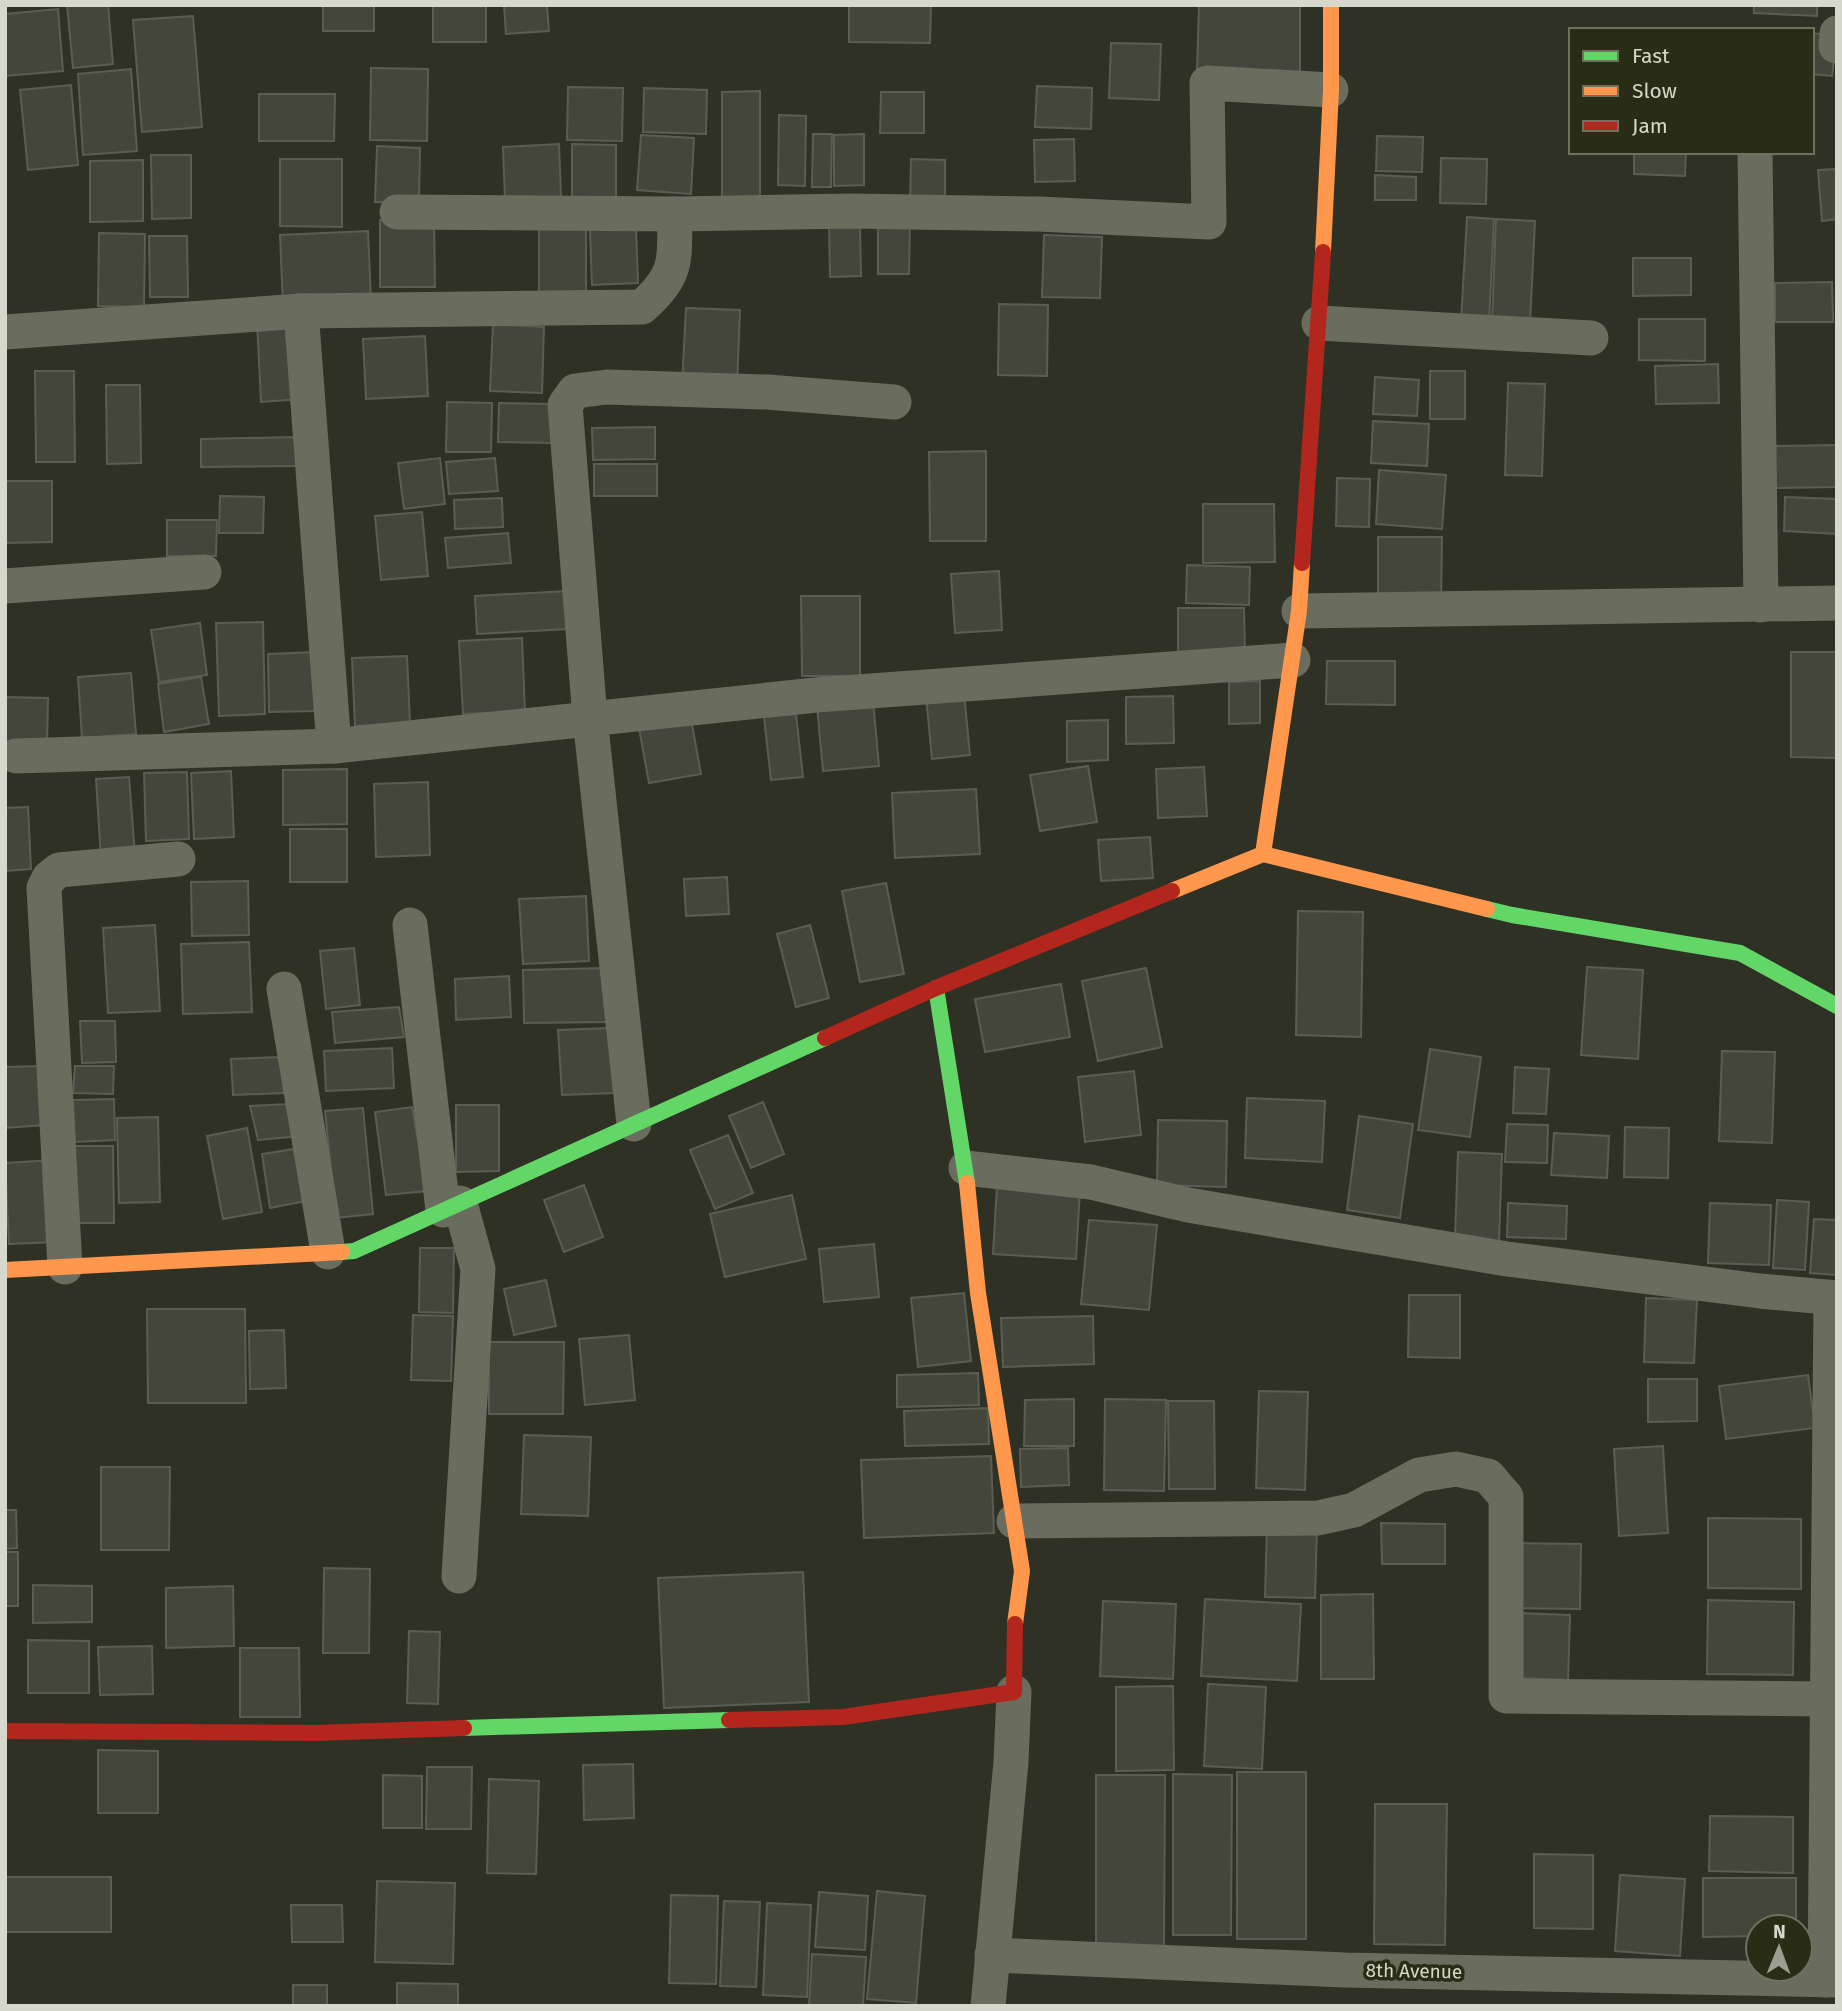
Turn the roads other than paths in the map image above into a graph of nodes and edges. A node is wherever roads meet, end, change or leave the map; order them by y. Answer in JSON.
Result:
{"nodes":[{"id":1,"x":1331,"y":5,"type":"edge"},
{"id":2,"x":1837,"y":33,"type":"edge"},
{"id":3,"x":1836,"y":46,"type":"edge"},
{"id":4,"x":1331,"y":90,"type":"junction"},
{"id":5,"x":1755,"y":154,"type":"edge"},
{"id":6,"x":397,"y":212,"type":"dead end"},
{"id":7,"x":675,"y":214,"type":"junction"},
{"id":8,"x":301,"y":311,"type":"junction"},
{"id":9,"x":1319,"y":323,"type":"junction"},
{"id":10,"x":5,"y":332,"type":"edge"},
{"id":11,"x":1591,"y":338,"type":"dead end"},
{"id":12,"x":894,"y":402,"type":"dead end"},
{"id":13,"x":204,"y":572,"type":"dead end"},
{"id":14,"x":5,"y":586,"type":"edge"},
{"id":15,"x":1837,"y":603,"type":"edge"},
{"id":16,"x":1761,"y":605,"type":"junction"},
{"id":17,"x":1299,"y":611,"type":"junction"},
{"id":18,"x":1293,"y":660,"type":"junction"},
{"id":19,"x":590,"y":718,"type":"junction"},
{"id":20,"x":334,"y":746,"type":"junction"},
{"id":21,"x":16,"y":756,"type":"dead end"},
{"id":22,"x":1263,"y":854,"type":"junction"},
{"id":23,"x":178,"y":859,"type":"dead end"},
{"id":24,"x":410,"y":925,"type":"dead end"},
{"id":25,"x":936,"y":988,"type":"junction"},
{"id":26,"x":284,"y":989,"type":"dead end"},
{"id":27,"x":1837,"y":1006,"type":"edge"},
{"id":28,"x":634,"y":1124,"type":"junction"},
{"id":29,"x":966,"y":1168,"type":"junction"},
{"id":30,"x":452,"y":1207,"type":"junction"},
{"id":31,"x":328,"y":1252,"type":"junction"},
{"id":32,"x":65,"y":1266,"type":"junction"},
{"id":33,"x":5,"y":1270,"type":"edge"},
{"id":34,"x":1834,"y":1298,"type":"edge"},
{"id":35,"x":1014,"y":1521,"type":"junction"},
{"id":36,"x":459,"y":1576,"type":"dead end"},
{"id":37,"x":1014,"y":1692,"type":"junction"},
{"id":38,"x":1828,"y":1699,"type":"junction"},
{"id":39,"x":5,"y":1731,"type":"edge"},
{"id":40,"x":992,"y":1955,"type":"junction"},
{"id":41,"x":1831,"y":1980,"type":"edge"},
{"id":42,"x":988,"y":2006,"type":"edge"}],
"edges":[{"from":1,"to":4,"type":"street"},
{"from":2,"to":3,"type":"street"},
{"from":4,"to":7,"type":"street"},
{"from":4,"to":9,"type":"street"},
{"from":5,"to":16,"type":"street"},
{"from":6,"to":7,"type":"street"},
{"from":7,"to":8,"type":"street"},
{"from":8,"to":10,"type":"street"},
{"from":8,"to":20,"type":"street"},
{"from":9,"to":11,"type":"street"},
{"from":9,"to":17,"type":"street"},
{"from":12,"to":19,"type":"street"},
{"from":13,"to":14,"type":"street"},
{"from":15,"to":16,"type":"street"},
{"from":16,"to":17,"type":"street"},
{"from":17,"to":18,"type":"street"},
{"from":18,"to":19,"type":"street"},
{"from":18,"to":22,"type":"street"},
{"from":19,"to":20,"type":"street"},
{"from":19,"to":28,"type":"street"},
{"from":20,"to":21,"type":"street"},
{"from":22,"to":25,"type":"street"},
{"from":22,"to":27,"type":"street"},
{"from":23,"to":32,"type":"street"},
{"from":24,"to":30,"type":"street"},
{"from":25,"to":28,"type":"street"},
{"from":25,"to":29,"type":"street"},
{"from":26,"to":31,"type":"street"},
{"from":28,"to":30,"type":"street"},
{"from":29,"to":34,"type":"street"},
{"from":29,"to":35,"type":"street"},
{"from":30,"to":31,"type":"street"},
{"from":30,"to":36,"type":"street"},
{"from":31,"to":32,"type":"street"},
{"from":32,"to":33,"type":"street"},
{"from":34,"to":38,"type":"street"},
{"from":35,"to":37,"type":"street"},
{"from":35,"to":38,"type":"street"},
{"from":37,"to":39,"type":"street"},
{"from":37,"to":40,"type":"street"},
{"from":38,"to":41,"type":"street"},
{"from":40,"to":41,"type":"street","name":"8th Avenue"},
{"from":40,"to":42,"type":"street"}]}
